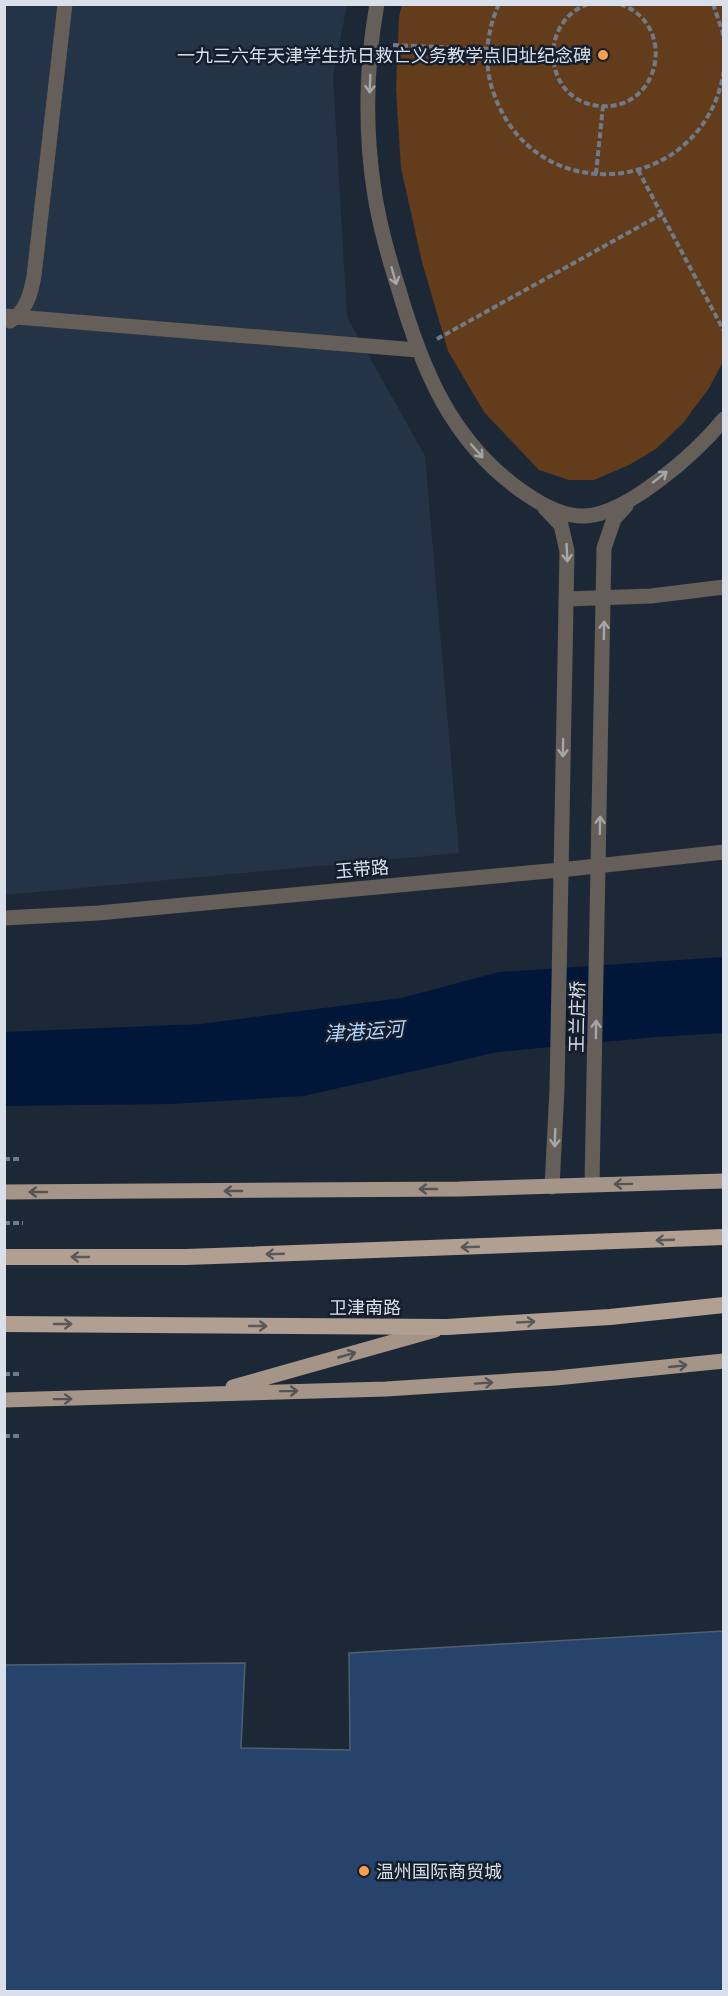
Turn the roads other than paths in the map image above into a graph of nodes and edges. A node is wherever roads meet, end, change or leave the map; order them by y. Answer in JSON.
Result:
{"nodes":[{"id":1,"x":65,"y":4,"type":"edge"},
{"id":2,"x":377,"y":4,"type":"edge"},
{"id":3,"x":9,"y":319,"type":"edge"},
{"id":4,"x":417,"y":350,"type":"junction"},
{"id":5,"x":723,"y":419,"type":"edge"},
{"id":6,"x":634,"y":497,"type":"junction"},
{"id":7,"x":541,"y":503,"type":"junction"},
{"id":8,"x":723,"y":587,"type":"edge"},
{"id":9,"x":604,"y":597,"type":"junction"},
{"id":10,"x":566,"y":599,"type":"junction"},
{"id":11,"x":723,"y":852,"type":"edge"},
{"id":12,"x":599,"y":866,"type":"junction"},
{"id":13,"x":560,"y":870,"type":"junction"},
{"id":14,"x":4,"y":918,"type":"edge"},
{"id":15,"x":723,"y":1181,"type":"edge"},
{"id":16,"x":592,"y":1184,"type":"junction"},
{"id":17,"x":552,"y":1187,"type":"junction"},
{"id":18,"x":4,"y":1192,"type":"edge"},
{"id":19,"x":723,"y":1237,"type":"edge"},
{"id":20,"x":4,"y":1257,"type":"edge"},
{"id":21,"x":723,"y":1305,"type":"edge"},
{"id":22,"x":4,"y":1324,"type":"edge"},
{"id":23,"x":447,"y":1327,"type":"junction"},
{"id":24,"x":723,"y":1361,"type":"edge"},
{"id":25,"x":210,"y":1393,"type":"junction"},
{"id":26,"x":4,"y":1400,"type":"edge"}],
"edges":[{"from":1,"to":3,"type":"street"},
{"from":2,"to":4,"type":"street","one_way":true},
{"from":3,"to":4,"type":"street"},
{"from":4,"to":7,"type":"street","one_way":true},
{"from":6,"to":5,"type":"street","one_way":true},
{"from":6,"to":7,"type":"street"},
{"from":6,"to":9,"type":"street","name":"王兰庄桥"},
{"from":7,"to":10,"type":"street","name":"王兰庄桥","one_way":true},
{"from":8,"to":9,"type":"street"},
{"from":9,"to":10,"type":"street"},
{"from":12,"to":9,"type":"street","name":"王兰庄桥","one_way":true},
{"from":10,"to":13,"type":"street","name":"王兰庄桥","one_way":true},
{"from":11,"to":12,"type":"street","name":"玉带路"},
{"from":12,"to":13,"type":"street","name":"玉带路"},
{"from":16,"to":12,"type":"street","name":"王兰庄桥","one_way":true},
{"from":13,"to":14,"type":"street","name":"玉带路"},
{"from":13,"to":17,"type":"street","name":"王兰庄桥","one_way":true},
{"from":15,"to":16,"type":"main road","one_way":true},
{"from":16,"to":17,"type":"main road"},
{"from":17,"to":18,"type":"main road","one_way":true},
{"from":19,"to":20,"type":"highway","one_way":true},
{"from":23,"to":21,"type":"highway","name":"卫津南路","one_way":true},
{"from":22,"to":23,"type":"highway","name":"卫津南路","one_way":true},
{"from":25,"to":23,"type":"main road","one_way":true},
{"from":25,"to":24,"type":"main road","one_way":true},
{"from":26,"to":25,"type":"main road","one_way":true}]}
